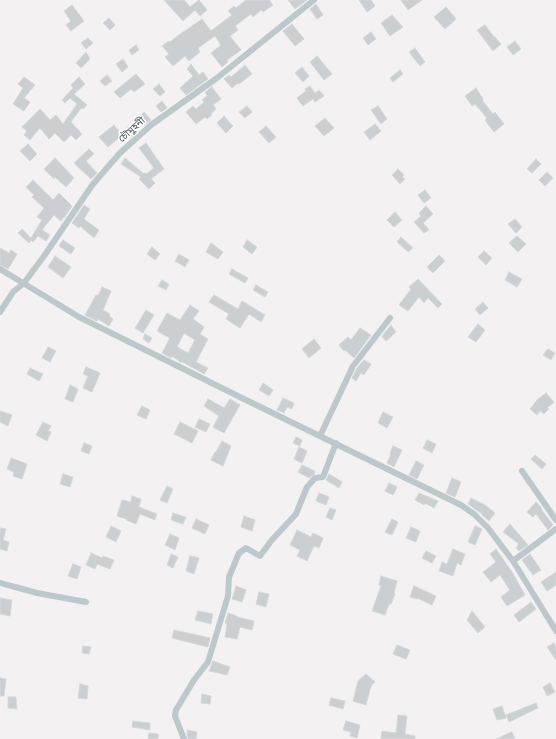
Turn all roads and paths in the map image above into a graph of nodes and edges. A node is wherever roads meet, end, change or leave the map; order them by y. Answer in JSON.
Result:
{"nodes":[{"id":1,"x":314,"y":0,"type":"edge"},
{"id":2,"x":0,"y":269,"type":"edge"},
{"id":3,"x":24,"y":283,"type":"junction"},
{"id":4,"x":0,"y":312,"type":"edge"},
{"id":5,"x":390,"y":318,"type":"dead end"},
{"id":6,"x":320,"y":436,"type":"junction"},
{"id":7,"x":336,"y":444,"type":"junction"},
{"id":8,"x":522,"y":471,"type":"dead end"},
{"id":9,"x":556,"y":520,"type":"edge"},
{"id":10,"x":556,"y":529,"type":"edge"},
{"id":11,"x":513,"y":562,"type":"junction"},
{"id":12,"x":0,"y":583,"type":"edge"},
{"id":13,"x":86,"y":602,"type":"dead end"},
{"id":14,"x":556,"y":631,"type":"edge"},
{"id":15,"x":184,"y":739,"type":"edge"}],
"edges":[{"from":1,"to":3,"type":"street","name":"চৌমুহনী"},
{"from":2,"to":3,"type":"street"},
{"from":3,"to":4,"type":"street","name":"চৌমুহনী"},
{"from":3,"to":6,"type":"street"},
{"from":5,"to":6,"type":"street"},
{"from":6,"to":7,"type":"street"},
{"from":7,"to":11,"type":"street"},
{"from":7,"to":15,"type":"street"},
{"from":8,"to":9,"type":"street"},
{"from":10,"to":11,"type":"street"},
{"from":11,"to":14,"type":"street"},
{"from":12,"to":13,"type":"street"}]}
